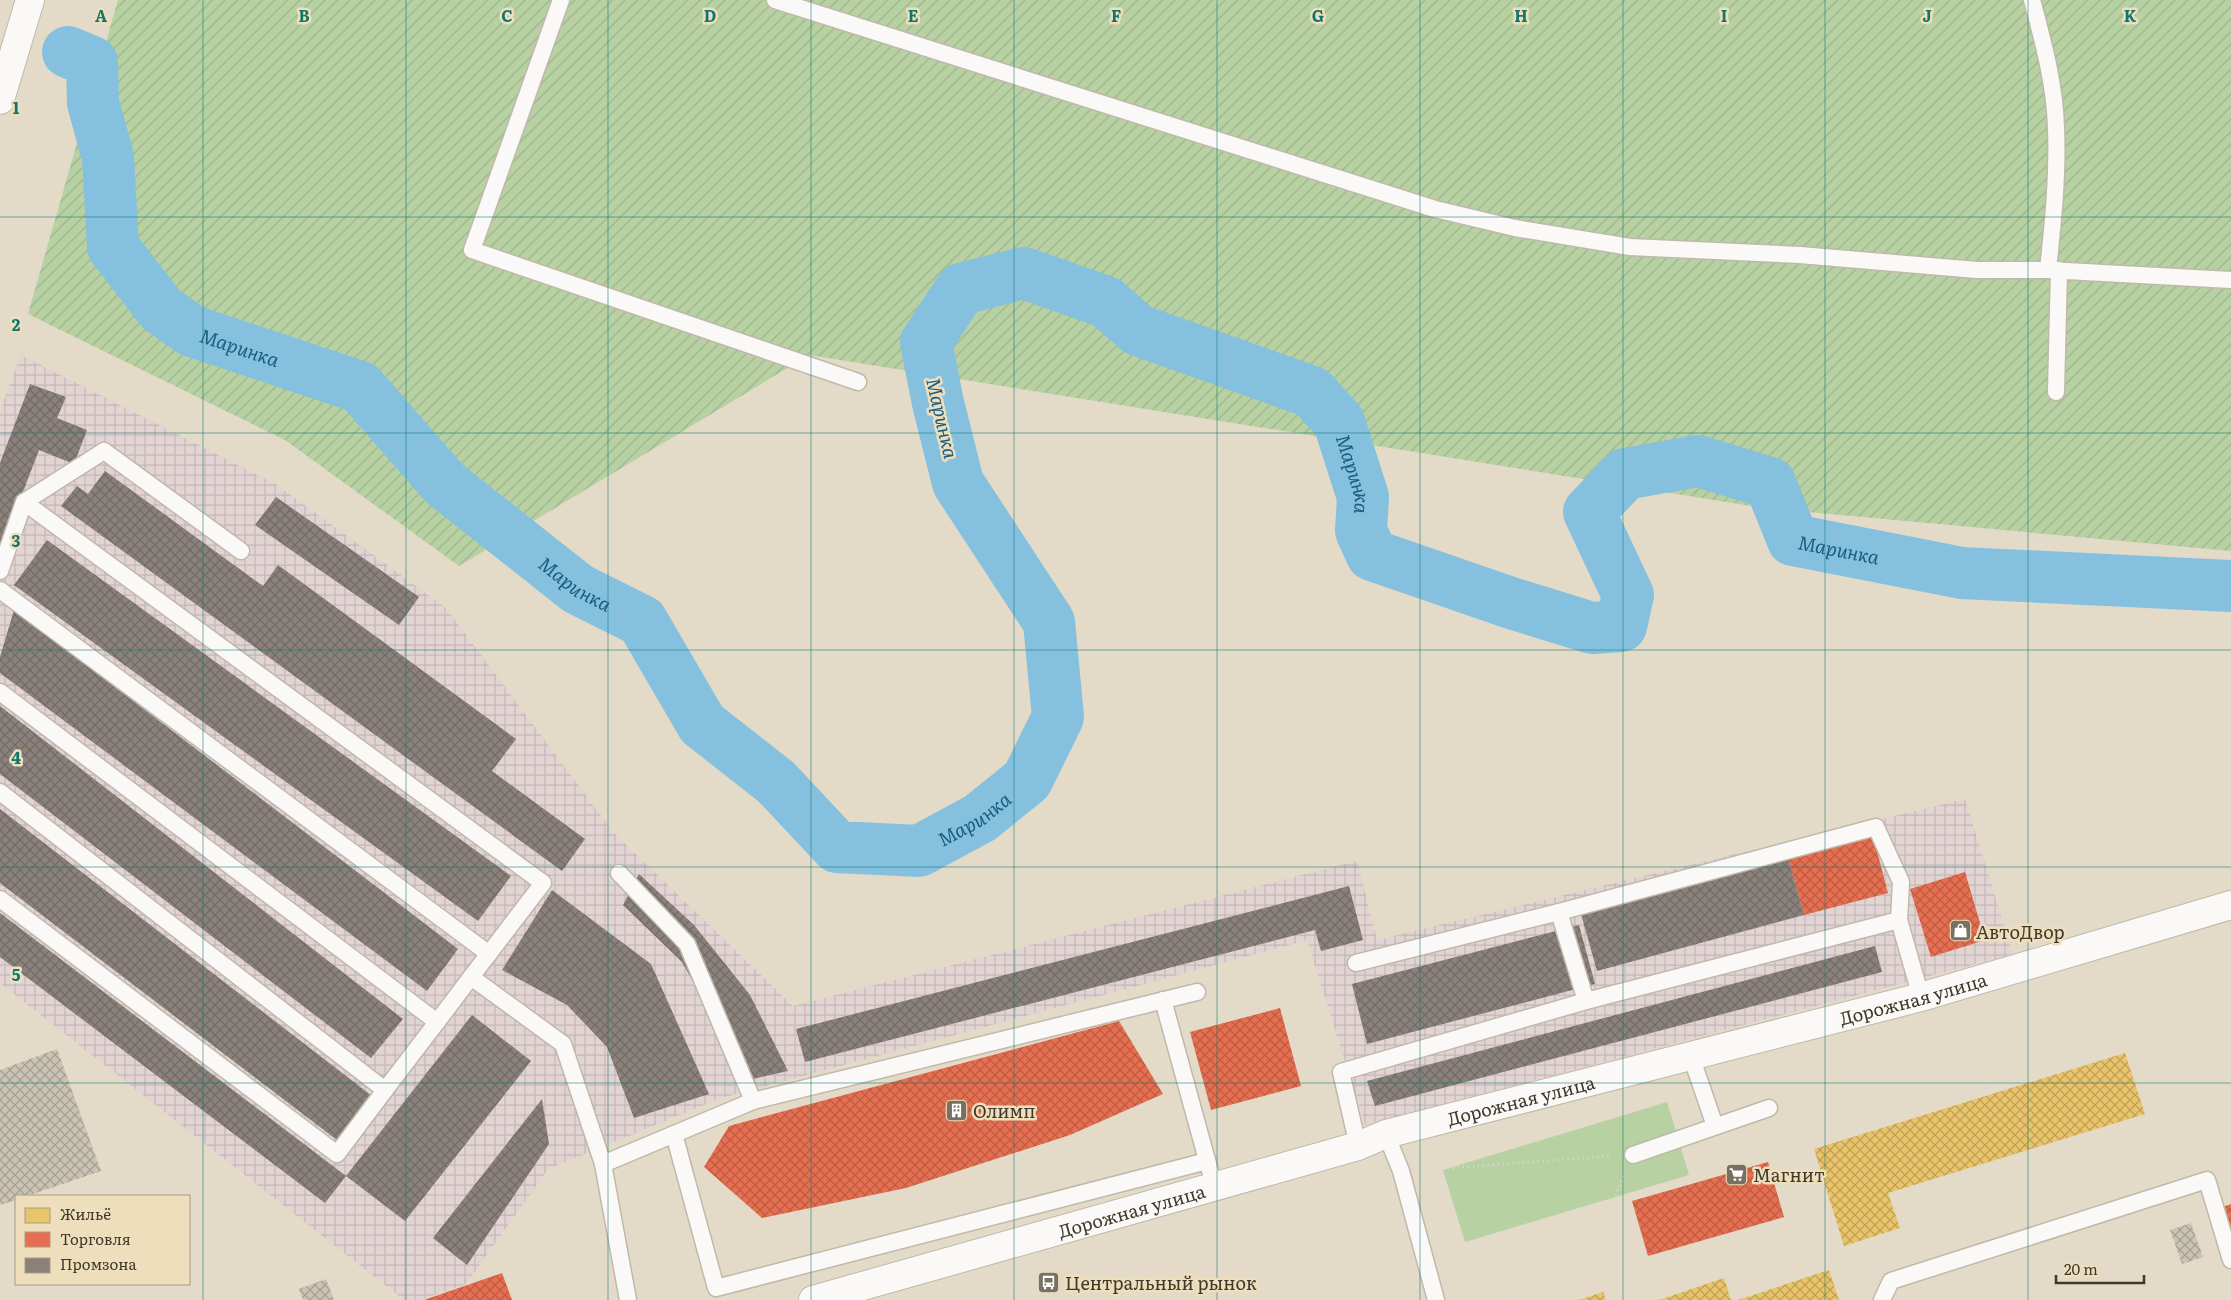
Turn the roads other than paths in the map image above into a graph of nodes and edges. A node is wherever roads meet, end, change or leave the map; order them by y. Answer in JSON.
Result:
{"nodes":[{"id":1,"x":30,"y":0,"type":"edge"},
{"id":2,"x":561,"y":0,"type":"edge"},
{"id":3,"x":775,"y":0,"type":"edge"},
{"id":4,"x":2032,"y":0,"type":"edge"},
{"id":5,"x":0,"y":100,"type":"edge"},
{"id":6,"x":2053,"y":270,"type":"junction"},
{"id":7,"x":2231,"y":280,"type":"edge"},
{"id":8,"x":858,"y":382,"type":"dead end"},
{"id":9,"x":2056,"y":392,"type":"dead end"},
{"id":10,"x":24,"y":502,"type":"junction"},
{"id":11,"x":241,"y":551,"type":"dead end"},
{"id":12,"x":0,"y":571,"type":"edge"},
{"id":13,"x":0,"y":590,"type":"edge"},
{"id":14,"x":0,"y":692,"type":"edge"},
{"id":15,"x":0,"y":792,"type":"edge"},
{"id":16,"x":619,"y":874,"type":"dead end"},
{"id":17,"x":0,"y":899,"type":"edge"},
{"id":18,"x":2231,"y":905,"type":"edge"},
{"id":19,"x":1559,"y":912,"type":"junction"},
{"id":20,"x":1899,"y":920,"type":"junction"},
{"id":21,"x":489,"y":954,"type":"junction"},
{"id":22,"x":1356,"y":962,"type":"dead end"},
{"id":23,"x":471,"y":977,"type":"junction"},
{"id":24,"x":1197,"y":992,"type":"dead end"},
{"id":25,"x":1921,"y":997,"type":"junction"},
{"id":26,"x":1163,"y":1000,"type":"junction"},
{"id":27,"x":1586,"y":1001,"type":"junction"},
{"id":28,"x":437,"y":1022,"type":"junction"},
{"id":29,"x":1691,"y":1056,"type":"junction"},
{"id":30,"x":385,"y":1090,"type":"junction"},
{"id":31,"x":753,"y":1101,"type":"junction"},
{"id":32,"x":1769,"y":1108,"type":"dead end"},
{"id":33,"x":1715,"y":1126,"type":"junction"},
{"id":34,"x":674,"y":1134,"type":"junction"},
{"id":35,"x":1386,"y":1134,"type":"junction"},
{"id":36,"x":1358,"y":1146,"type":"junction"},
{"id":37,"x":1633,"y":1155,"type":"road end"},
{"id":38,"x":1207,"y":1161,"type":"junction"},
{"id":39,"x":603,"y":1164,"type":"junction"},
{"id":40,"x":1214,"y":1187,"type":"junction"},
{"id":41,"x":2231,"y":1260,"type":"edge"},
{"id":42,"x":628,"y":1300,"type":"edge"},
{"id":43,"x":813,"y":1300,"type":"edge"},
{"id":44,"x":1436,"y":1300,"type":"edge"},
{"id":45,"x":1882,"y":1300,"type":"edge"}],
"edges":[{"from":1,"to":5,"type":"main road"},
{"from":2,"to":8,"type":"lane"},
{"from":3,"to":6,"type":"lane"},
{"from":4,"to":6,"type":"lane"},
{"from":6,"to":7,"type":"lane"},
{"from":6,"to":9,"type":"lane"},
{"from":10,"to":11,"type":"lane"},
{"from":10,"to":12,"type":"lane"},
{"from":10,"to":21,"type":"lane"},
{"from":13,"to":21,"type":"lane"},
{"from":14,"to":28,"type":"lane"},
{"from":15,"to":30,"type":"lane"},
{"from":16,"to":31,"type":"lane"},
{"from":17,"to":30,"type":"lane"},
{"from":18,"to":25,"type":"main road","name":"Дорожная улица"},
{"from":19,"to":20,"type":"lane"},
{"from":19,"to":22,"type":"lane"},
{"from":19,"to":27,"type":"lane"},
{"from":20,"to":25,"type":"lane"},
{"from":20,"to":27,"type":"lane"},
{"from":21,"to":23,"type":"lane"},
{"from":23,"to":28,"type":"lane"},
{"from":23,"to":39,"type":"lane"},
{"from":24,"to":26,"type":"lane"},
{"from":25,"to":29,"type":"main road","name":"Дорожная улица"},
{"from":26,"to":31,"type":"lane"},
{"from":26,"to":38,"type":"lane"},
{"from":27,"to":36,"type":"lane"},
{"from":28,"to":30,"type":"lane"},
{"from":29,"to":33,"type":"lane"},
{"from":29,"to":35,"type":"main road","name":"Дорожная улица"},
{"from":31,"to":34,"type":"lane"},
{"from":32,"to":33,"type":"lane"},
{"from":33,"to":37,"type":"lane"},
{"from":34,"to":38,"type":"lane"},
{"from":34,"to":39,"type":"lane"},
{"from":35,"to":36,"type":"main road","name":"Дорожная улица"},
{"from":35,"to":44,"type":"lane"},
{"from":36,"to":40,"type":"main road","name":"Дорожная улица"},
{"from":38,"to":40,"type":"lane"},
{"from":39,"to":42,"type":"lane"},
{"from":40,"to":43,"type":"main road","name":"Дорожная улица"},
{"from":41,"to":45,"type":"lane"}]}
